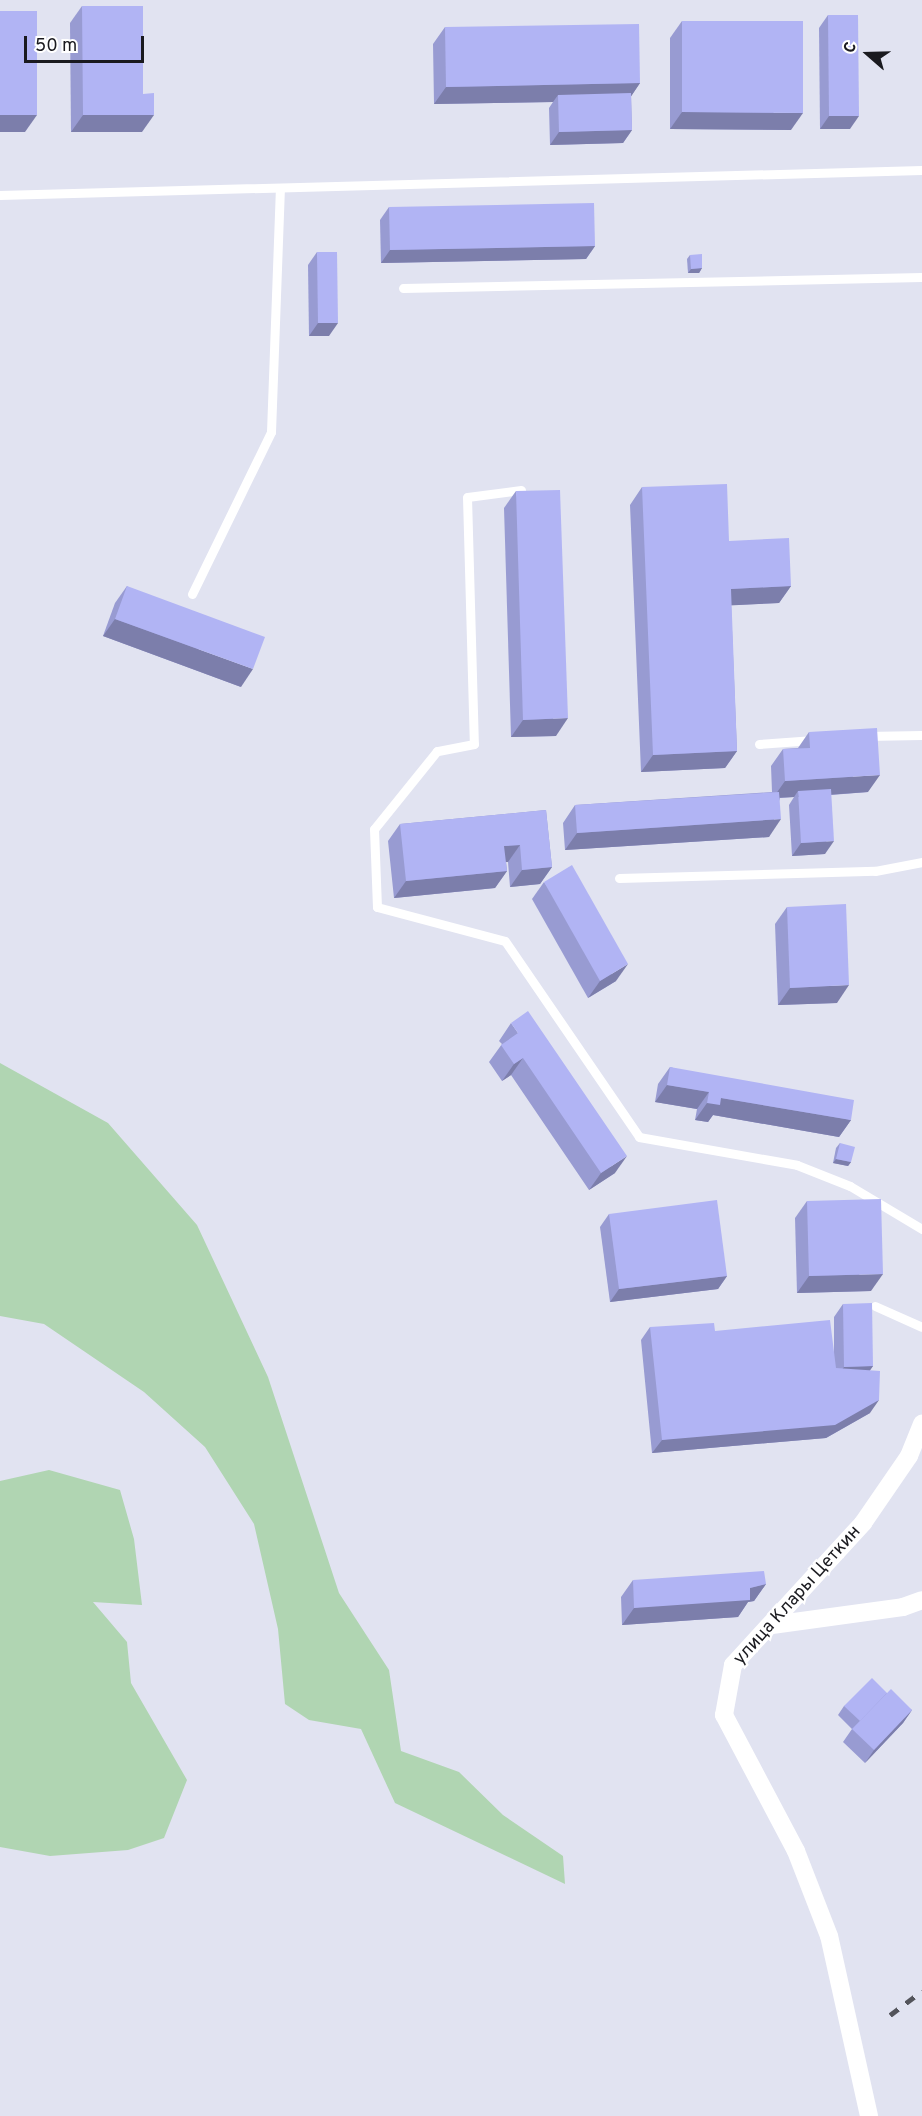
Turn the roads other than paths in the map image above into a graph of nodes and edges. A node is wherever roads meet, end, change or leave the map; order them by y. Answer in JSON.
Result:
{"nodes":[{"id":1,"x":922,"y":170,"type":"edge"},
{"id":2,"x":280,"y":188,"type":"junction"},
{"id":3,"x":0,"y":195,"type":"edge"},
{"id":4,"x":922,"y":277,"type":"edge"},
{"id":5,"x":403,"y":288,"type":"dead end"},
{"id":6,"x":521,"y":490,"type":"edge"},
{"id":7,"x":192,"y":594,"type":"dead end"},
{"id":8,"x":922,"y":735,"type":"edge"},
{"id":9,"x":850,"y":737,"type":"edge"},
{"id":10,"x":827,"y":739,"type":"edge"},
{"id":11,"x":759,"y":744,"type":"dead end"},
{"id":12,"x":922,"y":862,"type":"edge"},
{"id":13,"x":619,"y":878,"type":"dead end"},
{"id":14,"x":922,"y":1229,"type":"edge"},
{"id":15,"x":875,"y":1306,"type":"edge"},
{"id":16,"x":922,"y":1327,"type":"edge"},
{"id":17,"x":922,"y":1424,"type":"edge"},
{"id":18,"x":922,"y":1600,"type":"edge"},
{"id":19,"x":772,"y":1625,"type":"junction"},
{"id":20,"x":869,"y":2116,"type":"edge"}],
"edges":[{"from":1,"to":2,"type":"lane"},
{"from":2,"to":3,"type":"lane"},
{"from":2,"to":7,"type":"lane"},
{"from":4,"to":5,"type":"lane"},
{"from":6,"to":14,"type":"lane"},
{"from":8,"to":9,"type":"lane"},
{"from":10,"to":11,"type":"lane"},
{"from":12,"to":13,"type":"lane"},
{"from":15,"to":16,"type":"lane"},
{"from":17,"to":19,"type":"street","name":"улица Клары Цеткин"},
{"from":18,"to":19,"type":"street"},
{"from":19,"to":20,"type":"street","name":"улица Клары Цеткин"}]}
